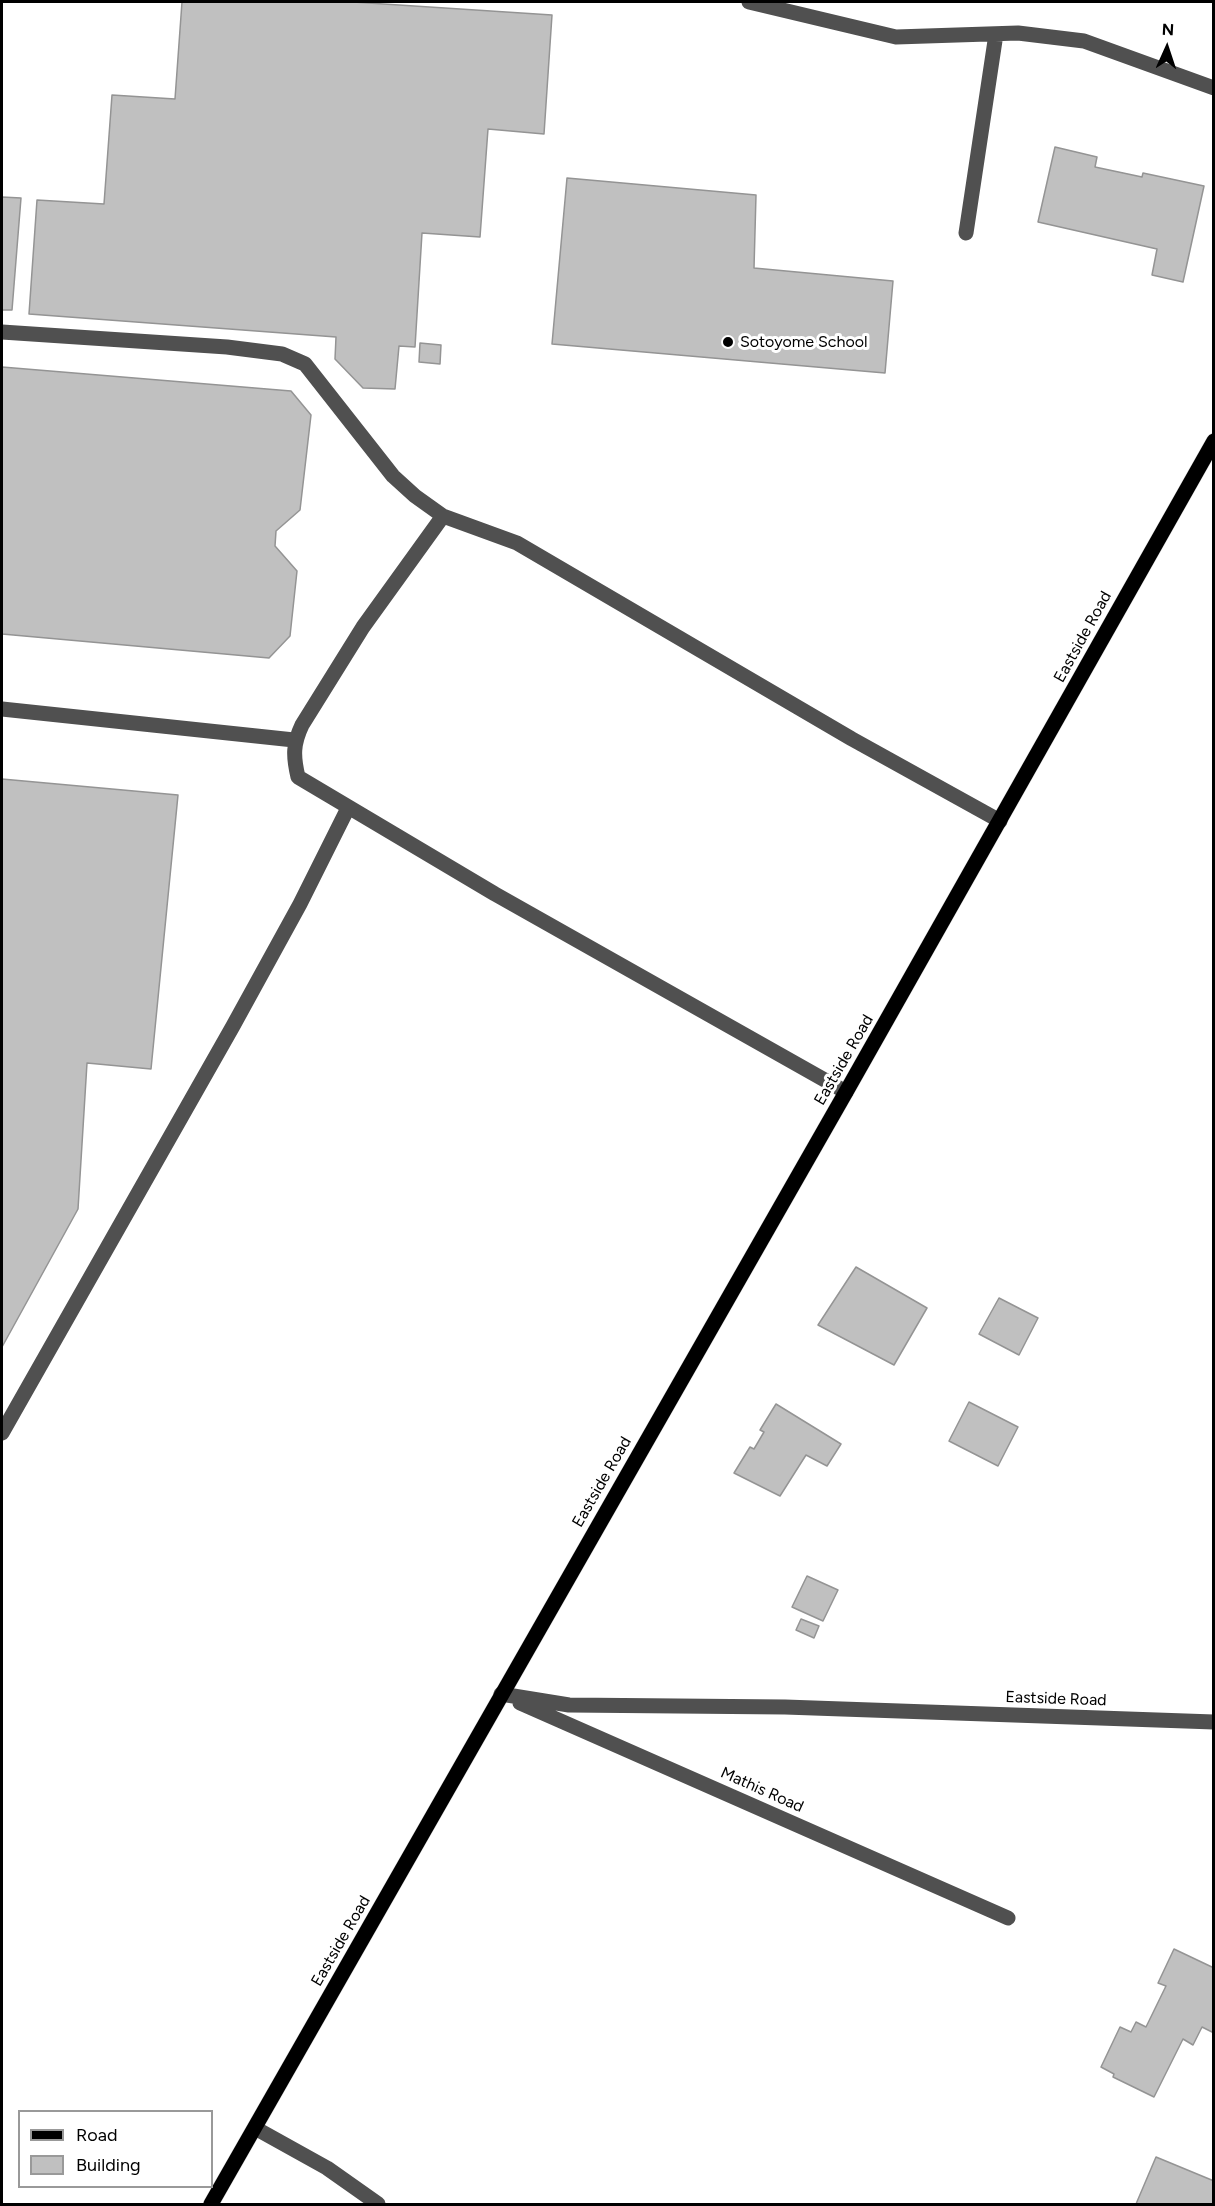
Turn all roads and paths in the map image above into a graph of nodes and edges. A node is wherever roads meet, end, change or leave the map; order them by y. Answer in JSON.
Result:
{"nodes":[{"id":1,"x":749,"y":2,"type":"edge"},
{"id":2,"x":996,"y":34,"type":"junction"},
{"id":3,"x":1214,"y":88,"type":"edge"},
{"id":4,"x":966,"y":233,"type":"dead end"},
{"id":5,"x":2,"y":332,"type":"edge"},
{"id":6,"x":1214,"y":441,"type":"edge"},
{"id":7,"x":443,"y":516,"type":"junction"},
{"id":8,"x":2,"y":709,"type":"edge"},
{"id":9,"x":294,"y":740,"type":"junction"},
{"id":10,"x":348,"y":808,"type":"junction"},
{"id":11,"x":1000,"y":821,"type":"junction"},
{"id":12,"x":846,"y":1092,"type":"junction"},
{"id":13,"x":2,"y":1433,"type":"edge"},
{"id":14,"x":501,"y":1694,"type":"junction"},
{"id":15,"x":1214,"y":1722,"type":"edge"},
{"id":16,"x":1008,"y":1918,"type":"dead end"},
{"id":17,"x":255,"y":2128,"type":"junction"},
{"id":18,"x":211,"y":2205,"type":"edge"},
{"id":19,"x":378,"y":2205,"type":"edge"}],
"edges":[{"from":1,"to":2,"type":"street"},
{"from":2,"to":3,"type":"street"},
{"from":2,"to":4,"type":"street"},
{"from":5,"to":7,"type":"street"},
{"from":6,"to":11,"type":"main road","name":"Eastside Road"},
{"from":7,"to":9,"type":"street"},
{"from":7,"to":11,"type":"street"},
{"from":8,"to":9,"type":"street"},
{"from":9,"to":10,"type":"street"},
{"from":10,"to":12,"type":"street"},
{"from":10,"to":13,"type":"street"},
{"from":11,"to":12,"type":"main road","name":"Eastside Road"},
{"from":12,"to":14,"type":"main road","name":"Eastside Road"},
{"from":14,"to":15,"type":"street","name":"Eastside Road"},
{"from":14,"to":16,"type":"street","name":"Mathis Road"},
{"from":14,"to":17,"type":"main road","name":"Eastside Road"},
{"from":17,"to":18,"type":"main road","name":"Eastside Road"},
{"from":17,"to":19,"type":"street"}]}
